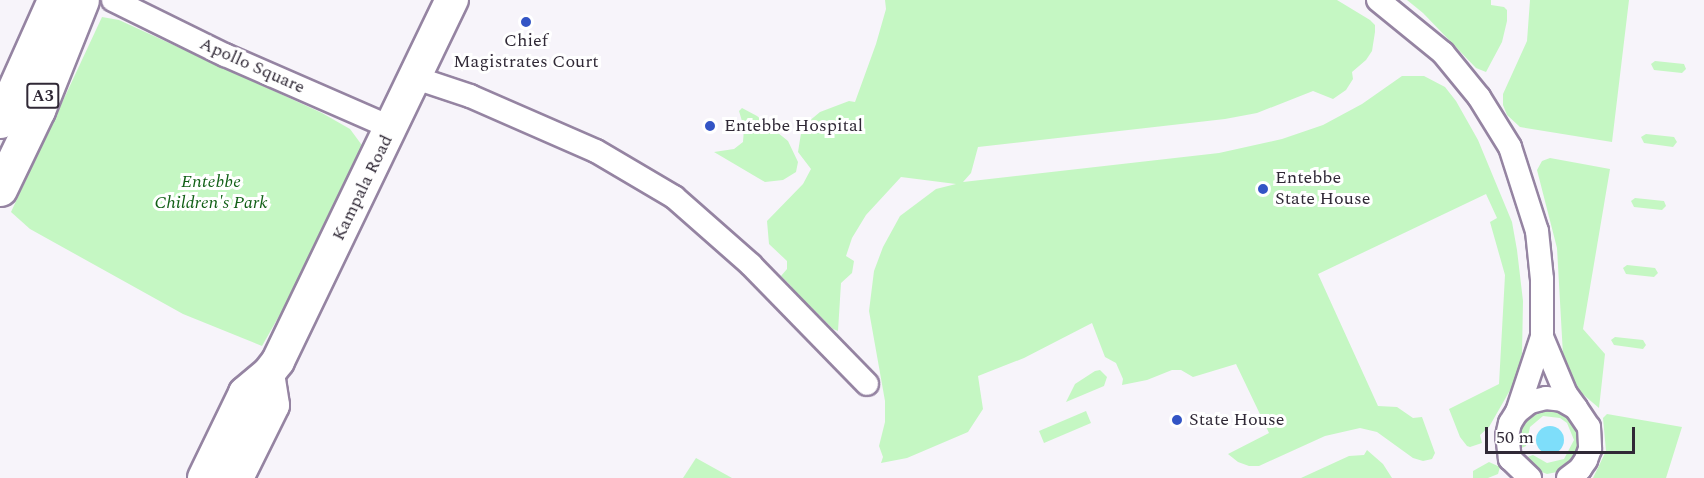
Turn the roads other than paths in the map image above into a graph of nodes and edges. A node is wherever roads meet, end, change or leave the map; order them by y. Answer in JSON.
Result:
{"nodes":[{"id":1,"x":54,"y":0,"type":"edge"},
{"id":2,"x":82,"y":0,"type":"edge"},
{"id":3,"x":113,"y":0,"type":"edge"},
{"id":4,"x":452,"y":0,"type":"edge"},
{"id":5,"x":1378,"y":0,"type":"edge"},
{"id":6,"x":416,"y":78,"type":"junction"},
{"id":7,"x":0,"y":121,"type":"edge"},
{"id":8,"x":392,"y":128,"type":"junction"},
{"id":9,"x":0,"y":189,"type":"edge"},
{"id":10,"x":1542,"y":337,"type":"junction"},
{"id":11,"x":268,"y":374,"type":"junction"},
{"id":12,"x":867,"y":384,"type":"dead end"},
{"id":13,"x":1576,"y":408,"type":"junction"},
{"id":14,"x":1517,"y":412,"type":"junction"},
{"id":15,"x":204,"y":478,"type":"edge"},
{"id":16,"x":237,"y":478,"type":"edge"},
{"id":17,"x":1530,"y":478,"type":"edge"},
{"id":18,"x":1568,"y":478,"type":"edge"}],
"edges":[{"from":1,"to":7,"type":"highway","number":"A3"},
{"from":2,"to":9,"type":"highway","number":"A3"},
{"from":3,"to":8,"type":"street","name":"Apollo Square"},
{"from":4,"to":6,"type":"main road","name":"Kampala Road"},
{"from":5,"to":10,"type":"street"},
{"from":6,"to":8,"type":"main road","name":"Kampala Road"},
{"from":6,"to":12,"type":"street"},
{"from":8,"to":11,"type":"main road","name":"Kampala Road"},
{"from":10,"to":13,"type":"street"},
{"from":10,"to":14,"type":"street"},
{"from":11,"to":15,"type":"main road","name":"Kampala Road"},
{"from":11,"to":16,"type":"main road"},
{"from":13,"to":14,"type":"street"},
{"from":13,"to":18,"type":"street"},
{"from":14,"to":17,"type":"street"}]}
